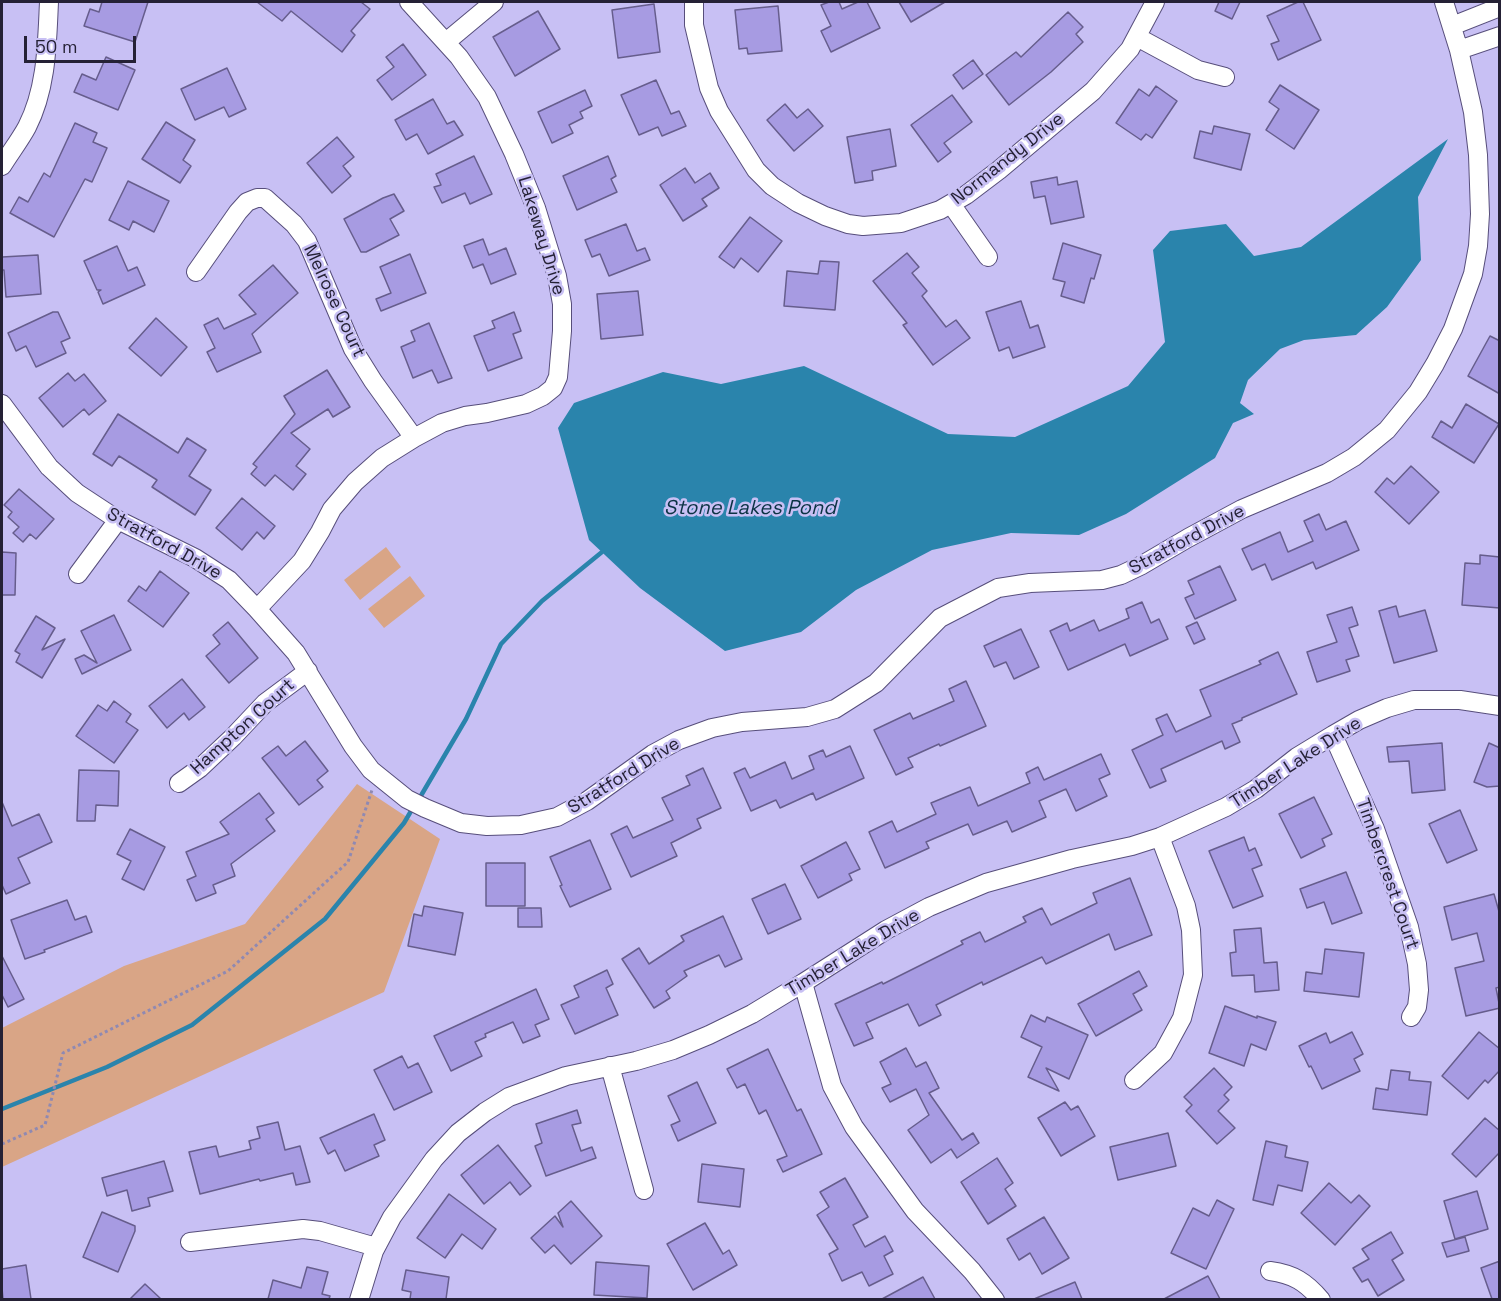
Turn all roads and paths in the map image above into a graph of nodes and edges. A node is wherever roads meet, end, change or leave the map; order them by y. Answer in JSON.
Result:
{"nodes":[{"id":1,"x":49,"y":2,"type":"edge"},
{"id":2,"x":409,"y":2,"type":"edge"},
{"id":3,"x":494,"y":2,"type":"edge"},
{"id":4,"x":694,"y":2,"type":"edge"},
{"id":5,"x":1155,"y":2,"type":"edge"},
{"id":6,"x":1444,"y":2,"type":"edge"},
{"id":7,"x":1500,"y":7,"type":"edge"},
{"id":8,"x":1452,"y":26,"type":"junction"},
{"id":9,"x":1500,"y":36,"type":"edge"},
{"id":10,"x":1137,"y":37,"type":"junction"},
{"id":11,"x":446,"y":42,"type":"junction"},
{"id":12,"x":1459,"y":50,"type":"junction"},
{"id":13,"x":1225,"y":77,"type":"dead end"},
{"id":14,"x":7,"y":147,"type":"edge"},
{"id":15,"x":2,"y":166,"type":"edge"},
{"id":16,"x":951,"y":204,"type":"junction"},
{"id":17,"x":988,"y":257,"type":"dead end"},
{"id":18,"x":196,"y":272,"type":"dead end"},
{"id":19,"x":2,"y":404,"type":"edge"},
{"id":20,"x":414,"y":438,"type":"junction"},
{"id":21,"x":118,"y":520,"type":"junction"},
{"id":22,"x":78,"y":574,"type":"dead end"},
{"id":23,"x":257,"y":609,"type":"junction"},
{"id":24,"x":308,"y":670,"type":"junction"},
{"id":25,"x":1500,"y":706,"type":"edge"},
{"id":26,"x":1333,"y":735,"type":"junction"},
{"id":27,"x":377,"y":775,"type":"junction"},
{"id":28,"x":179,"y":783,"type":"dead end"},
{"id":29,"x":1160,"y":837,"type":"junction"},
{"id":30,"x":803,"y":983,"type":"junction"},
{"id":31,"x":1411,"y":1017,"type":"dead end"},
{"id":32,"x":610,"y":1066,"type":"junction"},
{"id":33,"x":1134,"y":1080,"type":"dead end"},
{"id":34,"x":2,"y":1144,"type":"edge"},
{"id":35,"x":644,"y":1190,"type":"dead end"},
{"id":36,"x":190,"y":1242,"type":"dead end"},
{"id":37,"x":376,"y":1247,"type":"junction"},
{"id":38,"x":1270,"y":1271,"type":"dead end"},
{"id":39,"x":359,"y":1299,"type":"edge"},
{"id":40,"x":995,"y":1299,"type":"edge"},
{"id":41,"x":1321,"y":1299,"type":"edge"}],
"edges":[{"from":1,"to":14,"type":"street"},
{"from":2,"to":11,"type":"street","name":"Lakeway Drive"},
{"from":3,"to":11,"type":"street"},
{"from":4,"to":16,"type":"street","name":"Normandy Drive"},
{"from":5,"to":10,"type":"street","name":"Normandy Drive"},
{"from":6,"to":8,"type":"street","name":"Stratford Drive"},
{"from":7,"to":8,"type":"street"},
{"from":8,"to":12,"type":"street","name":"Stratford Drive"},
{"from":9,"to":12,"type":"street"},
{"from":10,"to":13,"type":"street"},
{"from":10,"to":16,"type":"street","name":"Normandy Drive"},
{"from":11,"to":20,"type":"street","name":"Lakeway Drive"},
{"from":12,"to":27,"type":"street","name":"Stratford Drive"},
{"from":14,"to":15,"type":"street"},
{"from":16,"to":17,"type":"street"},
{"from":18,"to":20,"type":"street","name":"Melrose Court"},
{"from":19,"to":21,"type":"street","name":"Stratford Drive"},
{"from":20,"to":23,"type":"street","name":"Lakeway Drive"},
{"from":21,"to":22,"type":"street"},
{"from":21,"to":23,"type":"street","name":"Stratford Drive"},
{"from":23,"to":24,"type":"street","name":"Stratford Drive"},
{"from":24,"to":27,"type":"street","name":"Stratford Drive"},
{"from":24,"to":28,"type":"street","name":"Hampton Court"},
{"from":25,"to":26,"type":"street","name":"Timber Lake Drive"},
{"from":26,"to":29,"type":"street","name":"Timber Lake Drive"},
{"from":26,"to":31,"type":"street","name":"Timbercrest Court"},
{"from":27,"to":34,"type":"path"},
{"from":29,"to":30,"type":"street","name":"Timber Lake Drive"},
{"from":29,"to":33,"type":"street"},
{"from":30,"to":32,"type":"street","name":"Timber Lake Drive"},
{"from":30,"to":40,"type":"street"},
{"from":32,"to":35,"type":"street"},
{"from":32,"to":37,"type":"street","name":"Timber Lake Drive"},
{"from":36,"to":37,"type":"street"},
{"from":37,"to":39,"type":"street","name":"Timber Lake Drive"},
{"from":38,"to":41,"type":"street"}]}
